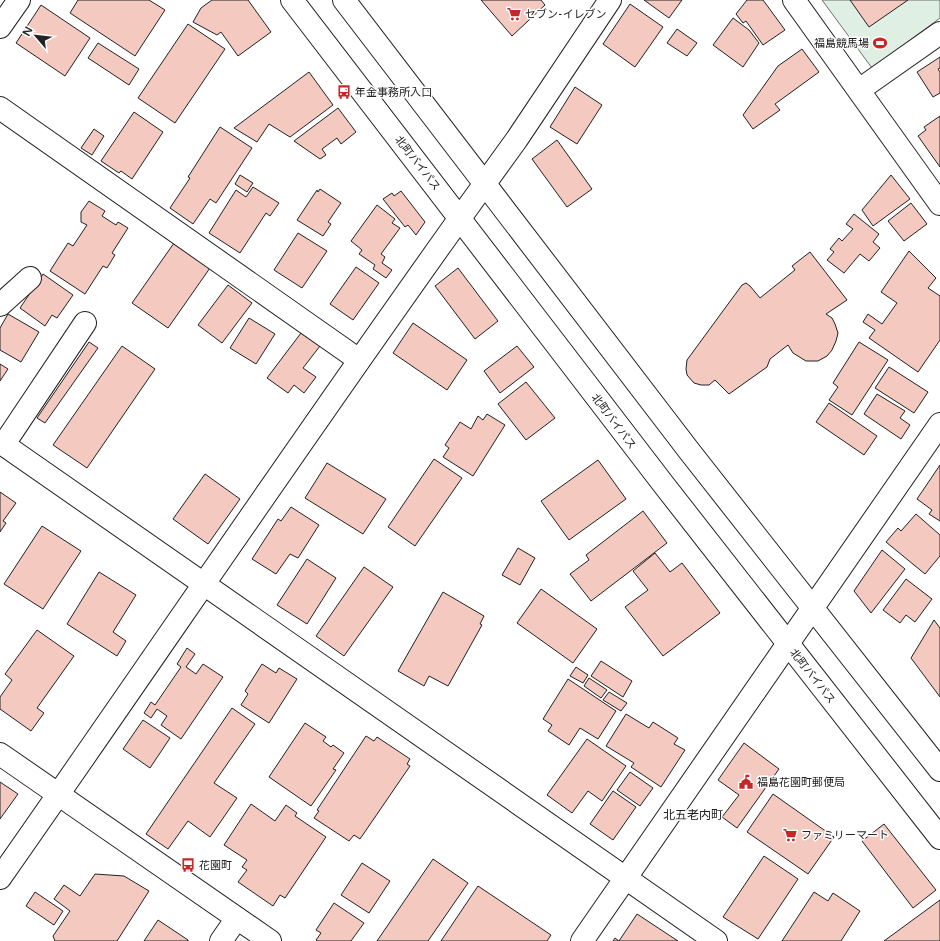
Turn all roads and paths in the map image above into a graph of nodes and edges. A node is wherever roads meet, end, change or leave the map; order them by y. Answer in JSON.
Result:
{"nodes":[{"id":1,"x":19,"y":0,"type":"edge"},
{"id":2,"x":292,"y":0,"type":"edge"},
{"id":3,"x":344,"y":0,"type":"edge"},
{"id":4,"x":610,"y":0,"type":"edge"},
{"id":5,"x":794,"y":0,"type":"edge"},
{"id":6,"x":0,"y":28,"type":"edge"},
{"id":7,"x":940,"y":33,"type":"edge"},
{"id":8,"x":859,"y":90,"type":"junction"},
{"id":9,"x":0,"y":108,"type":"edge"},
{"id":10,"x":485,"y":186,"type":"junction"},
{"id":11,"x":940,"y":204,"type":"edge"},
{"id":12,"x":460,"y":218,"type":"junction"},
{"id":13,"x":30,"y":278,"type":"dead end"},
{"id":14,"x":0,"y":305,"type":"edge"},
{"id":15,"x":85,"y":323,"type":"dead end"},
{"id":16,"x":359,"y":360,"type":"junction"},
{"id":17,"x":940,"y":424,"type":"edge"},
{"id":18,"x":2,"y":443,"type":"edge"},
{"id":19,"x":205,"y":585,"type":"junction"},
{"id":20,"x":812,"y":608,"type":"junction"},
{"id":21,"x":788,"y":644,"type":"junction"},
{"id":22,"x":0,"y":754,"type":"edge"},
{"id":23,"x":940,"y":770,"type":"edge"},
{"id":24,"x":58,"y":794,"type":"junction"},
{"id":25,"x":940,"y":838,"type":"edge"},
{"id":26,"x":0,"y":878,"type":"edge"},
{"id":27,"x":626,"y":878,"type":"junction"},
{"id":28,"x":237,"y":918,"type":"junction"},
{"id":29,"x":221,"y":941,"type":"edge"},
{"id":30,"x":270,"y":941,"type":"edge"},
{"id":31,"x":582,"y":941,"type":"edge"},
{"id":32,"x":716,"y":941,"type":"edge"}],
"edges":[{"from":1,"to":6,"type":"main road"},
{"from":2,"to":12,"type":"main road","name":"北町バイパス"},
{"from":3,"to":10,"type":"main road"},
{"from":4,"to":10,"type":"main road"},
{"from":5,"to":8,"type":"main road"},
{"from":7,"to":8,"type":"main road"},
{"from":8,"to":11,"type":"main road"},
{"from":9,"to":16,"type":"main road"},
{"from":10,"to":12,"type":"main road"},
{"from":10,"to":20,"type":"main road"},
{"from":12,"to":16,"type":"main road"},
{"from":12,"to":21,"type":"main road","name":"北町バイパス"},
{"from":13,"to":14,"type":"main road"},
{"from":15,"to":18,"type":"main road"},
{"from":16,"to":19,"type":"main road"},
{"from":17,"to":20,"type":"main road"},
{"from":18,"to":19,"type":"main road"},
{"from":19,"to":24,"type":"main road"},
{"from":19,"to":27,"type":"main road"},
{"from":20,"to":21,"type":"main road"},
{"from":20,"to":23,"type":"main road"},
{"from":21,"to":25,"type":"main road","name":"北町バイパス"},
{"from":21,"to":27,"type":"main road"},
{"from":22,"to":24,"type":"main road"},
{"from":24,"to":26,"type":"main road"},
{"from":24,"to":28,"type":"main road"},
{"from":27,"to":31,"type":"main road"},
{"from":27,"to":32,"type":"main road"},
{"from":28,"to":29,"type":"main road"},
{"from":28,"to":30,"type":"main road"}]}
